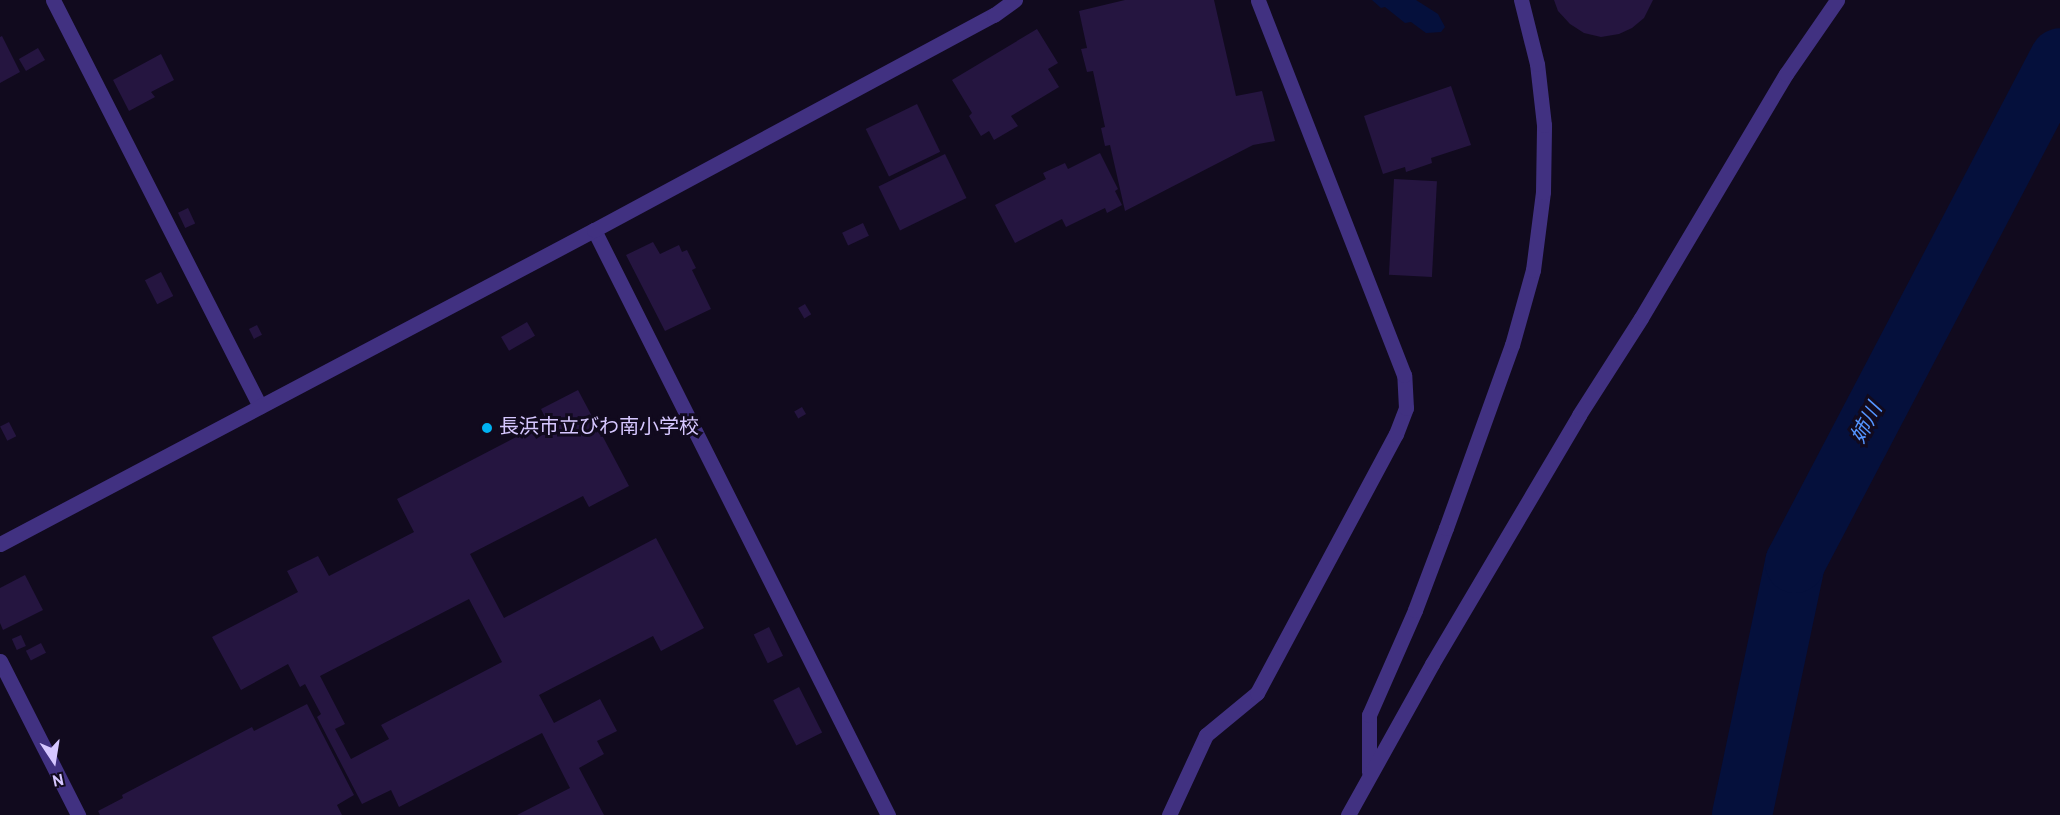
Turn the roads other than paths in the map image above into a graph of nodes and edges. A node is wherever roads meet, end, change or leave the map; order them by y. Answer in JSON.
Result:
{"nodes":[{"id":1,"x":53,"y":0,"type":"edge"},
{"id":2,"x":1015,"y":0,"type":"edge"},
{"id":3,"x":1258,"y":0,"type":"edge"},
{"id":4,"x":1521,"y":0,"type":"edge"},
{"id":5,"x":1837,"y":0,"type":"edge"},
{"id":6,"x":594,"y":230,"type":"junction"},
{"id":7,"x":260,"y":406,"type":"junction"},
{"id":8,"x":0,"y":544,"type":"edge"},
{"id":9,"x":0,"y":661,"type":"edge"},
{"id":10,"x":1369,"y":775,"type":"junction"},
{"id":11,"x":78,"y":815,"type":"edge"},
{"id":12,"x":888,"y":815,"type":"edge"},
{"id":13,"x":1169,"y":815,"type":"edge"},
{"id":14,"x":1348,"y":815,"type":"edge"}],
"edges":[{"from":1,"to":7,"type":"street"},
{"from":2,"to":6,"type":"street"},
{"from":3,"to":13,"type":"street"},
{"from":4,"to":10,"type":"street"},
{"from":5,"to":10,"type":"street"},
{"from":6,"to":7,"type":"street"},
{"from":6,"to":12,"type":"street"},
{"from":7,"to":8,"type":"street"},
{"from":9,"to":11,"type":"street"},
{"from":10,"to":14,"type":"street"}]}
